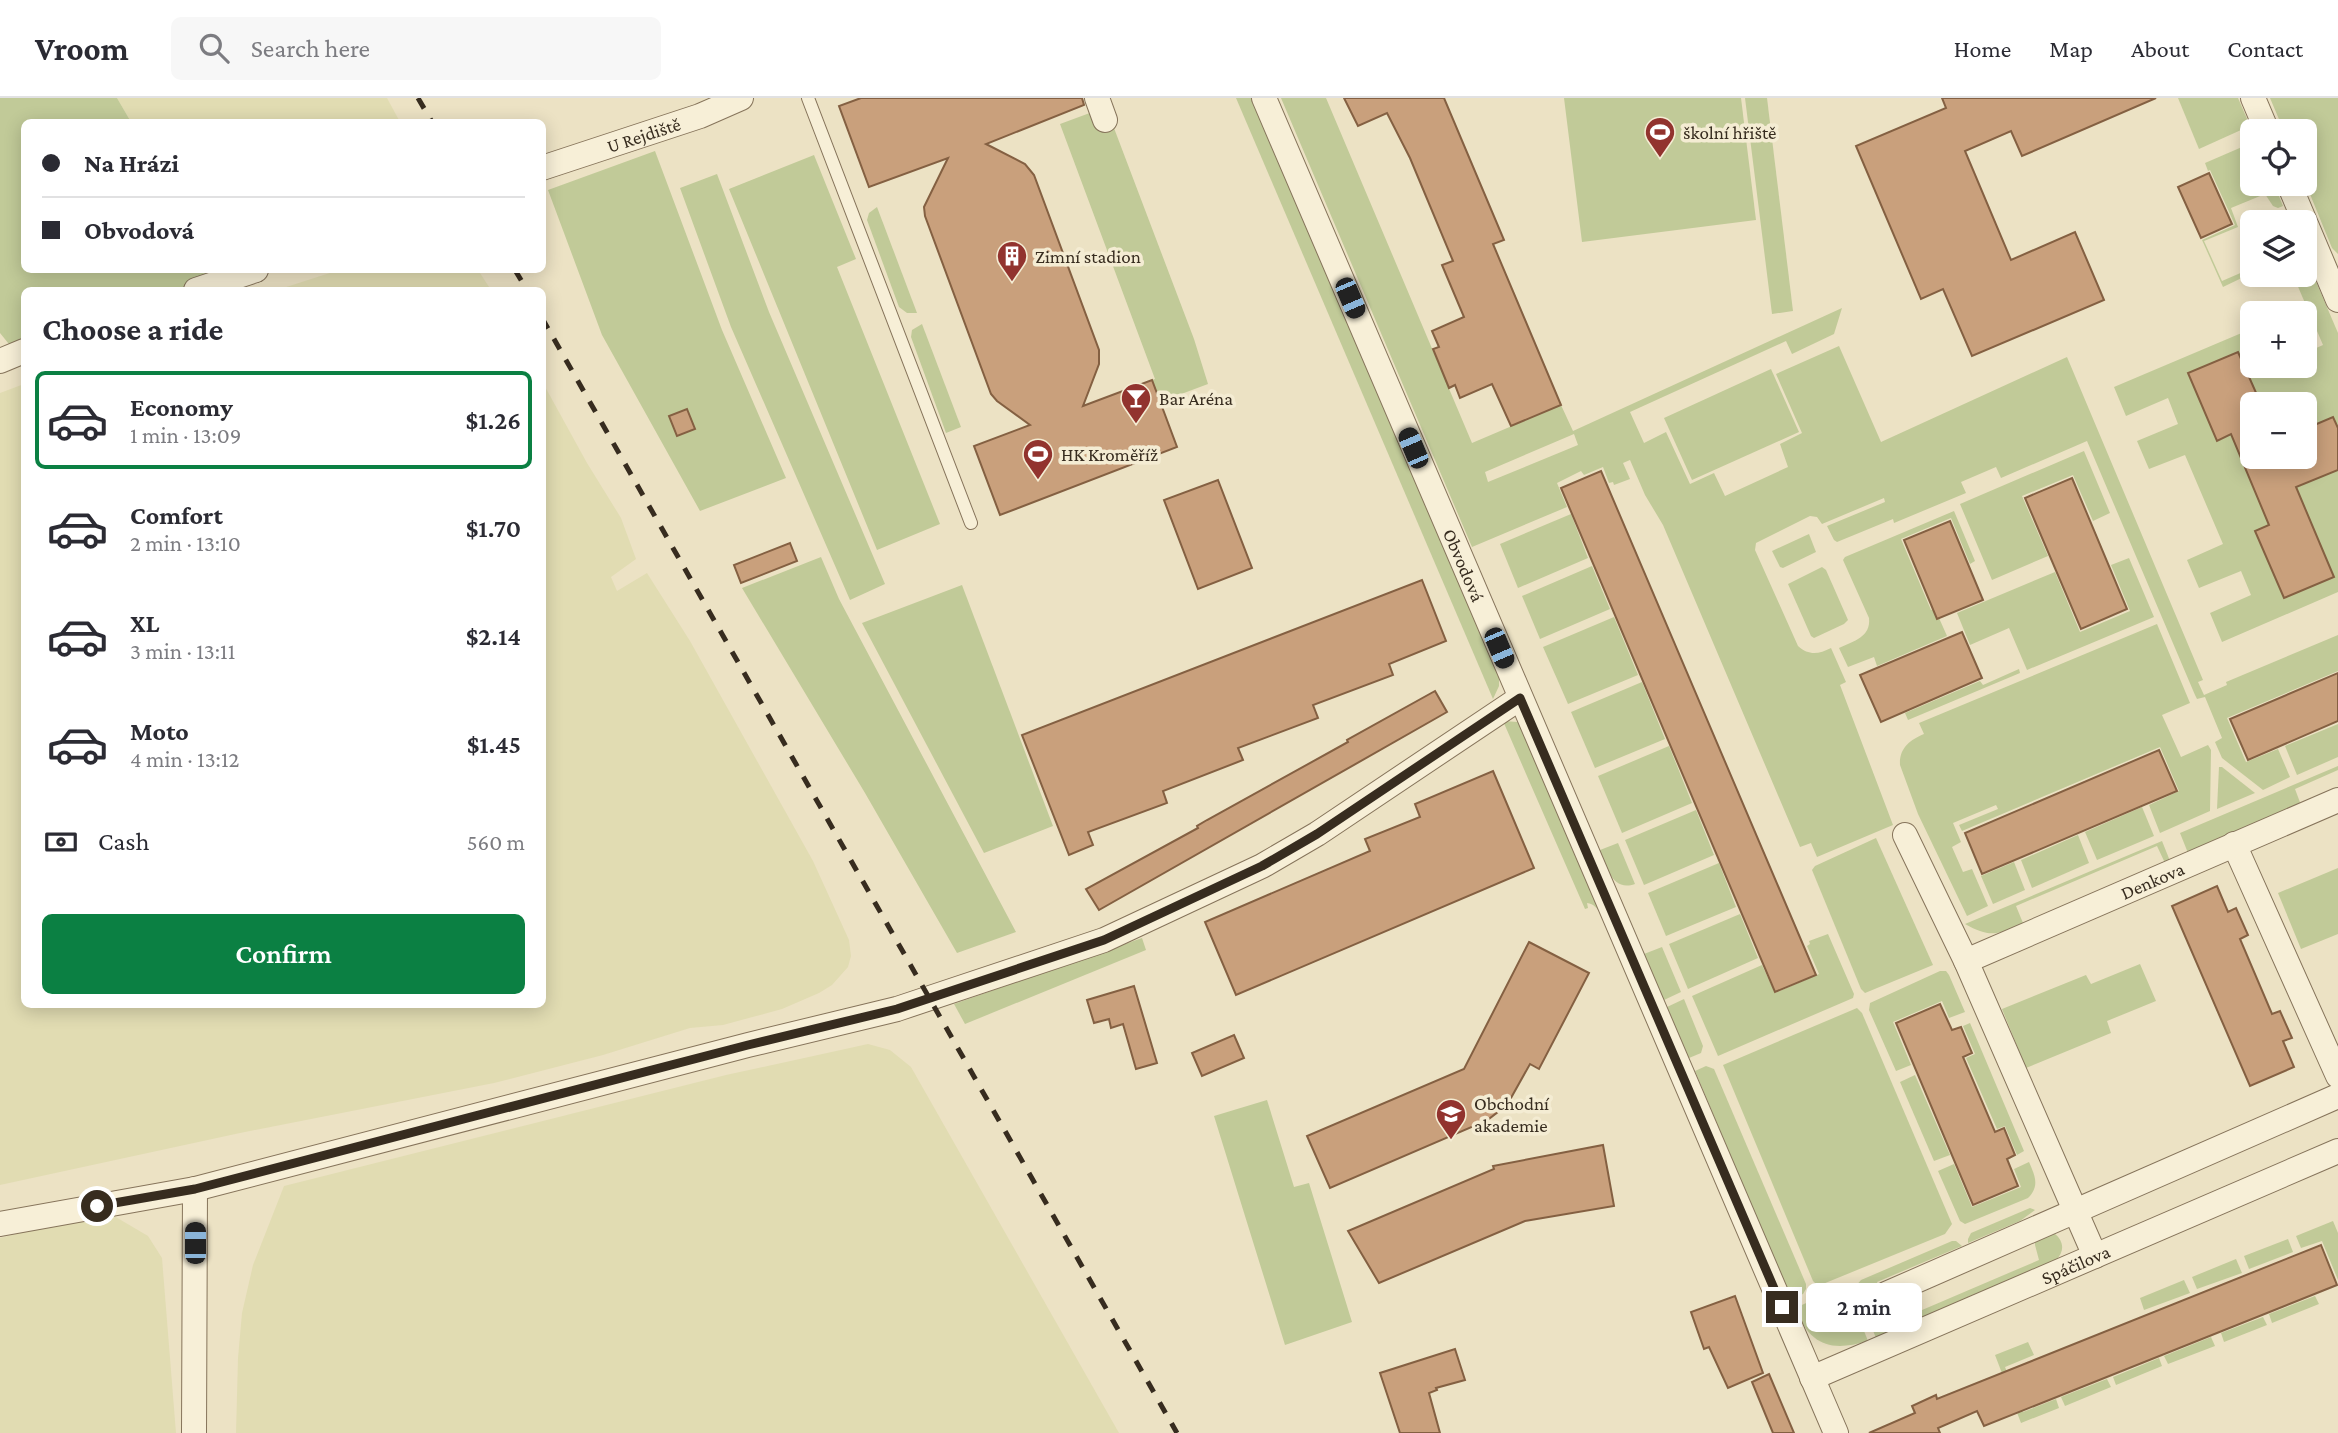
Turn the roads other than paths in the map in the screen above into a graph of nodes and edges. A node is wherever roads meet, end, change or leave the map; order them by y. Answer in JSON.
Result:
{"nodes":[{"id":1,"x":741,"y":98,"type":"edge"},
{"id":2,"x":808,"y":98,"type":"edge"},
{"id":3,"x":1264,"y":98,"type":"edge"},
{"id":4,"x":2253,"y":98,"type":"edge"},
{"id":5,"x":2262,"y":119,"type":"edge"},
{"id":6,"x":546,"y":167,"type":"edge"},
{"id":7,"x":2294,"y":196,"type":"edge"},
{"id":8,"x":247,"y":273,"type":"edge"},
{"id":9,"x":205,"y":287,"type":"edge"},
{"id":10,"x":2338,"y":300,"type":"edge"},
{"id":11,"x":21,"y":352,"type":"edge"},
{"id":12,"x":0,"y":361,"type":"edge"},
{"id":13,"x":971,"y":523,"type":"dead end"},
{"id":14,"x":1520,"y":698,"type":"junction"},
{"id":15,"x":2338,"y":800,"type":"edge"},
{"id":16,"x":1906,"y":835,"type":"dead end"},
{"id":17,"x":2234,"y":844,"type":"junction"},
{"id":18,"x":1966,"y":961,"type":"junction"},
{"id":19,"x":2338,"y":1076,"type":"edge"},
{"id":20,"x":2338,"y":1096,"type":"edge"},
{"id":21,"x":2338,"y":1152,"type":"edge"},
{"id":22,"x":195,"y":1189,"type":"junction"},
{"id":23,"x":2074,"y":1211,"type":"junction"},
{"id":24,"x":0,"y":1224,"type":"edge"},
{"id":25,"x":2095,"y":1255,"type":"junction"},
{"id":26,"x":1886,"y":1294,"type":"dead end"},
{"id":27,"x":1812,"y":1378,"type":"junction"},
{"id":28,"x":194,"y":1433,"type":"edge"},
{"id":29,"x":1836,"y":1433,"type":"edge"}],
"edges":[{"from":1,"to":6,"type":"street","name":"U Rejdiště"},
{"from":2,"to":13,"type":"lane"},
{"from":3,"to":14,"type":"street","name":"Obvodová"},
{"from":4,"to":5,"type":"street"},
{"from":7,"to":10,"type":"street"},
{"from":8,"to":9,"type":"street"},
{"from":11,"to":12,"type":"street"},
{"from":14,"to":22,"type":"street"},
{"from":14,"to":27,"type":"street","name":"Obvodová"},
{"from":15,"to":17,"type":"street","name":"Denkova"},
{"from":16,"to":18,"type":"street"},
{"from":17,"to":18,"type":"street","name":"Denkova"},
{"from":17,"to":19,"type":"street"},
{"from":18,"to":23,"type":"street"},
{"from":20,"to":23,"type":"street"},
{"from":21,"to":25,"type":"street","name":"Spáčilova"},
{"from":22,"to":24,"type":"street"},
{"from":22,"to":28,"type":"street"},
{"from":23,"to":25,"type":"street"},
{"from":23,"to":26,"type":"street"},
{"from":25,"to":27,"type":"street","name":"Spáčilova"},
{"from":27,"to":29,"type":"street","name":"Obvodová"}]}
